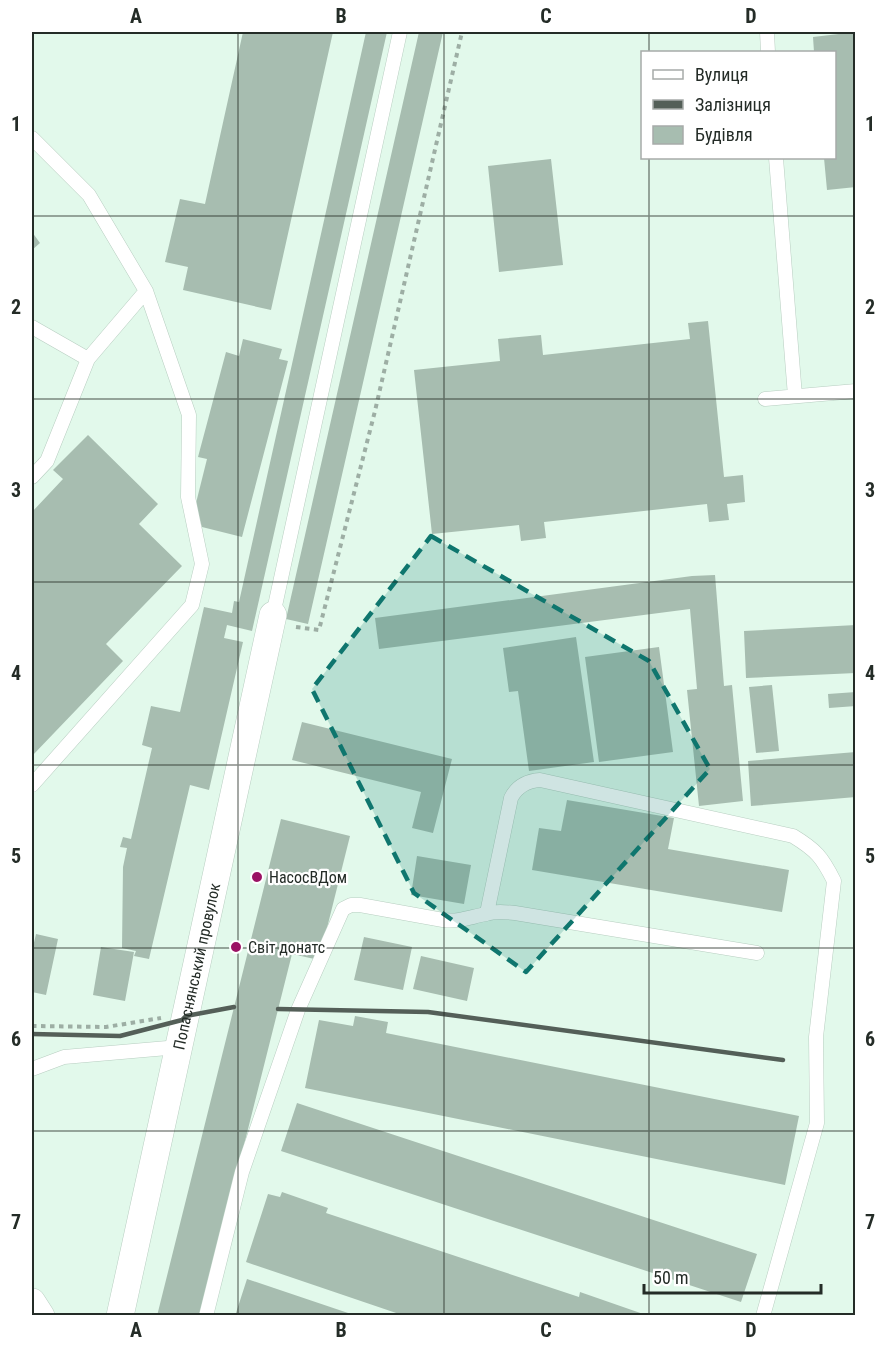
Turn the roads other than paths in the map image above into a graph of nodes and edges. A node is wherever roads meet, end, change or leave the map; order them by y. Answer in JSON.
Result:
{"nodes":[{"id":1,"x":400,"y":32,"type":"edge"},
{"id":2,"x":767,"y":32,"type":"edge"},
{"id":3,"x":768,"y":51,"type":"edge"},
{"id":4,"x":32,"y":138,"type":"edge"},
{"id":5,"x":776,"y":159,"type":"edge"},
{"id":6,"x":146,"y":291,"type":"junction"},
{"id":7,"x":32,"y":327,"type":"edge"},
{"id":8,"x":88,"y":359,"type":"junction"},
{"id":9,"x":855,"y":391,"type":"edge"},
{"id":10,"x":795,"y":396,"type":"junction"},
{"id":11,"x":765,"y":399,"type":"dead end"},
{"id":12,"x":32,"y":477,"type":"edge"},
{"id":13,"x":272,"y":620,"type":"joint"},
{"id":14,"x":32,"y":785,"type":"edge"},
{"id":15,"x":487,"y":913,"type":"junction"},
{"id":16,"x":757,"y":953,"type":"dead end"},
{"id":17,"x":179,"y":1047,"type":"junction"},
{"id":18,"x":32,"y":1069,"type":"edge"},
{"id":19,"x":32,"y":1302,"type":"edge"},
{"id":20,"x":40,"y":1316,"type":"edge"},
{"id":21,"x":120,"y":1316,"type":"edge"},
{"id":22,"x":206,"y":1316,"type":"edge"},
{"id":23,"x":763,"y":1316,"type":"edge"}],
"edges":[{"from":1,"to":13,"type":"lane"},
{"from":2,"to":3,"type":"lane"},
{"from":4,"to":6,"type":"lane"},
{"from":5,"to":10,"type":"lane"},
{"from":6,"to":8,"type":"lane"},
{"from":6,"to":14,"type":"lane"},
{"from":7,"to":8,"type":"lane"},
{"from":8,"to":12,"type":"lane"},
{"from":9,"to":10,"type":"lane"},
{"from":10,"to":11,"type":"lane"},
{"from":13,"to":17,"type":"street","name":"Попаснянський провулок"},
{"from":15,"to":16,"type":"lane"},
{"from":15,"to":22,"type":"lane"},
{"from":15,"to":23,"type":"lane"},
{"from":17,"to":18,"type":"lane"},
{"from":17,"to":21,"type":"street","name":"Попаснянський провулок"},
{"from":19,"to":20,"type":"street"}]}
